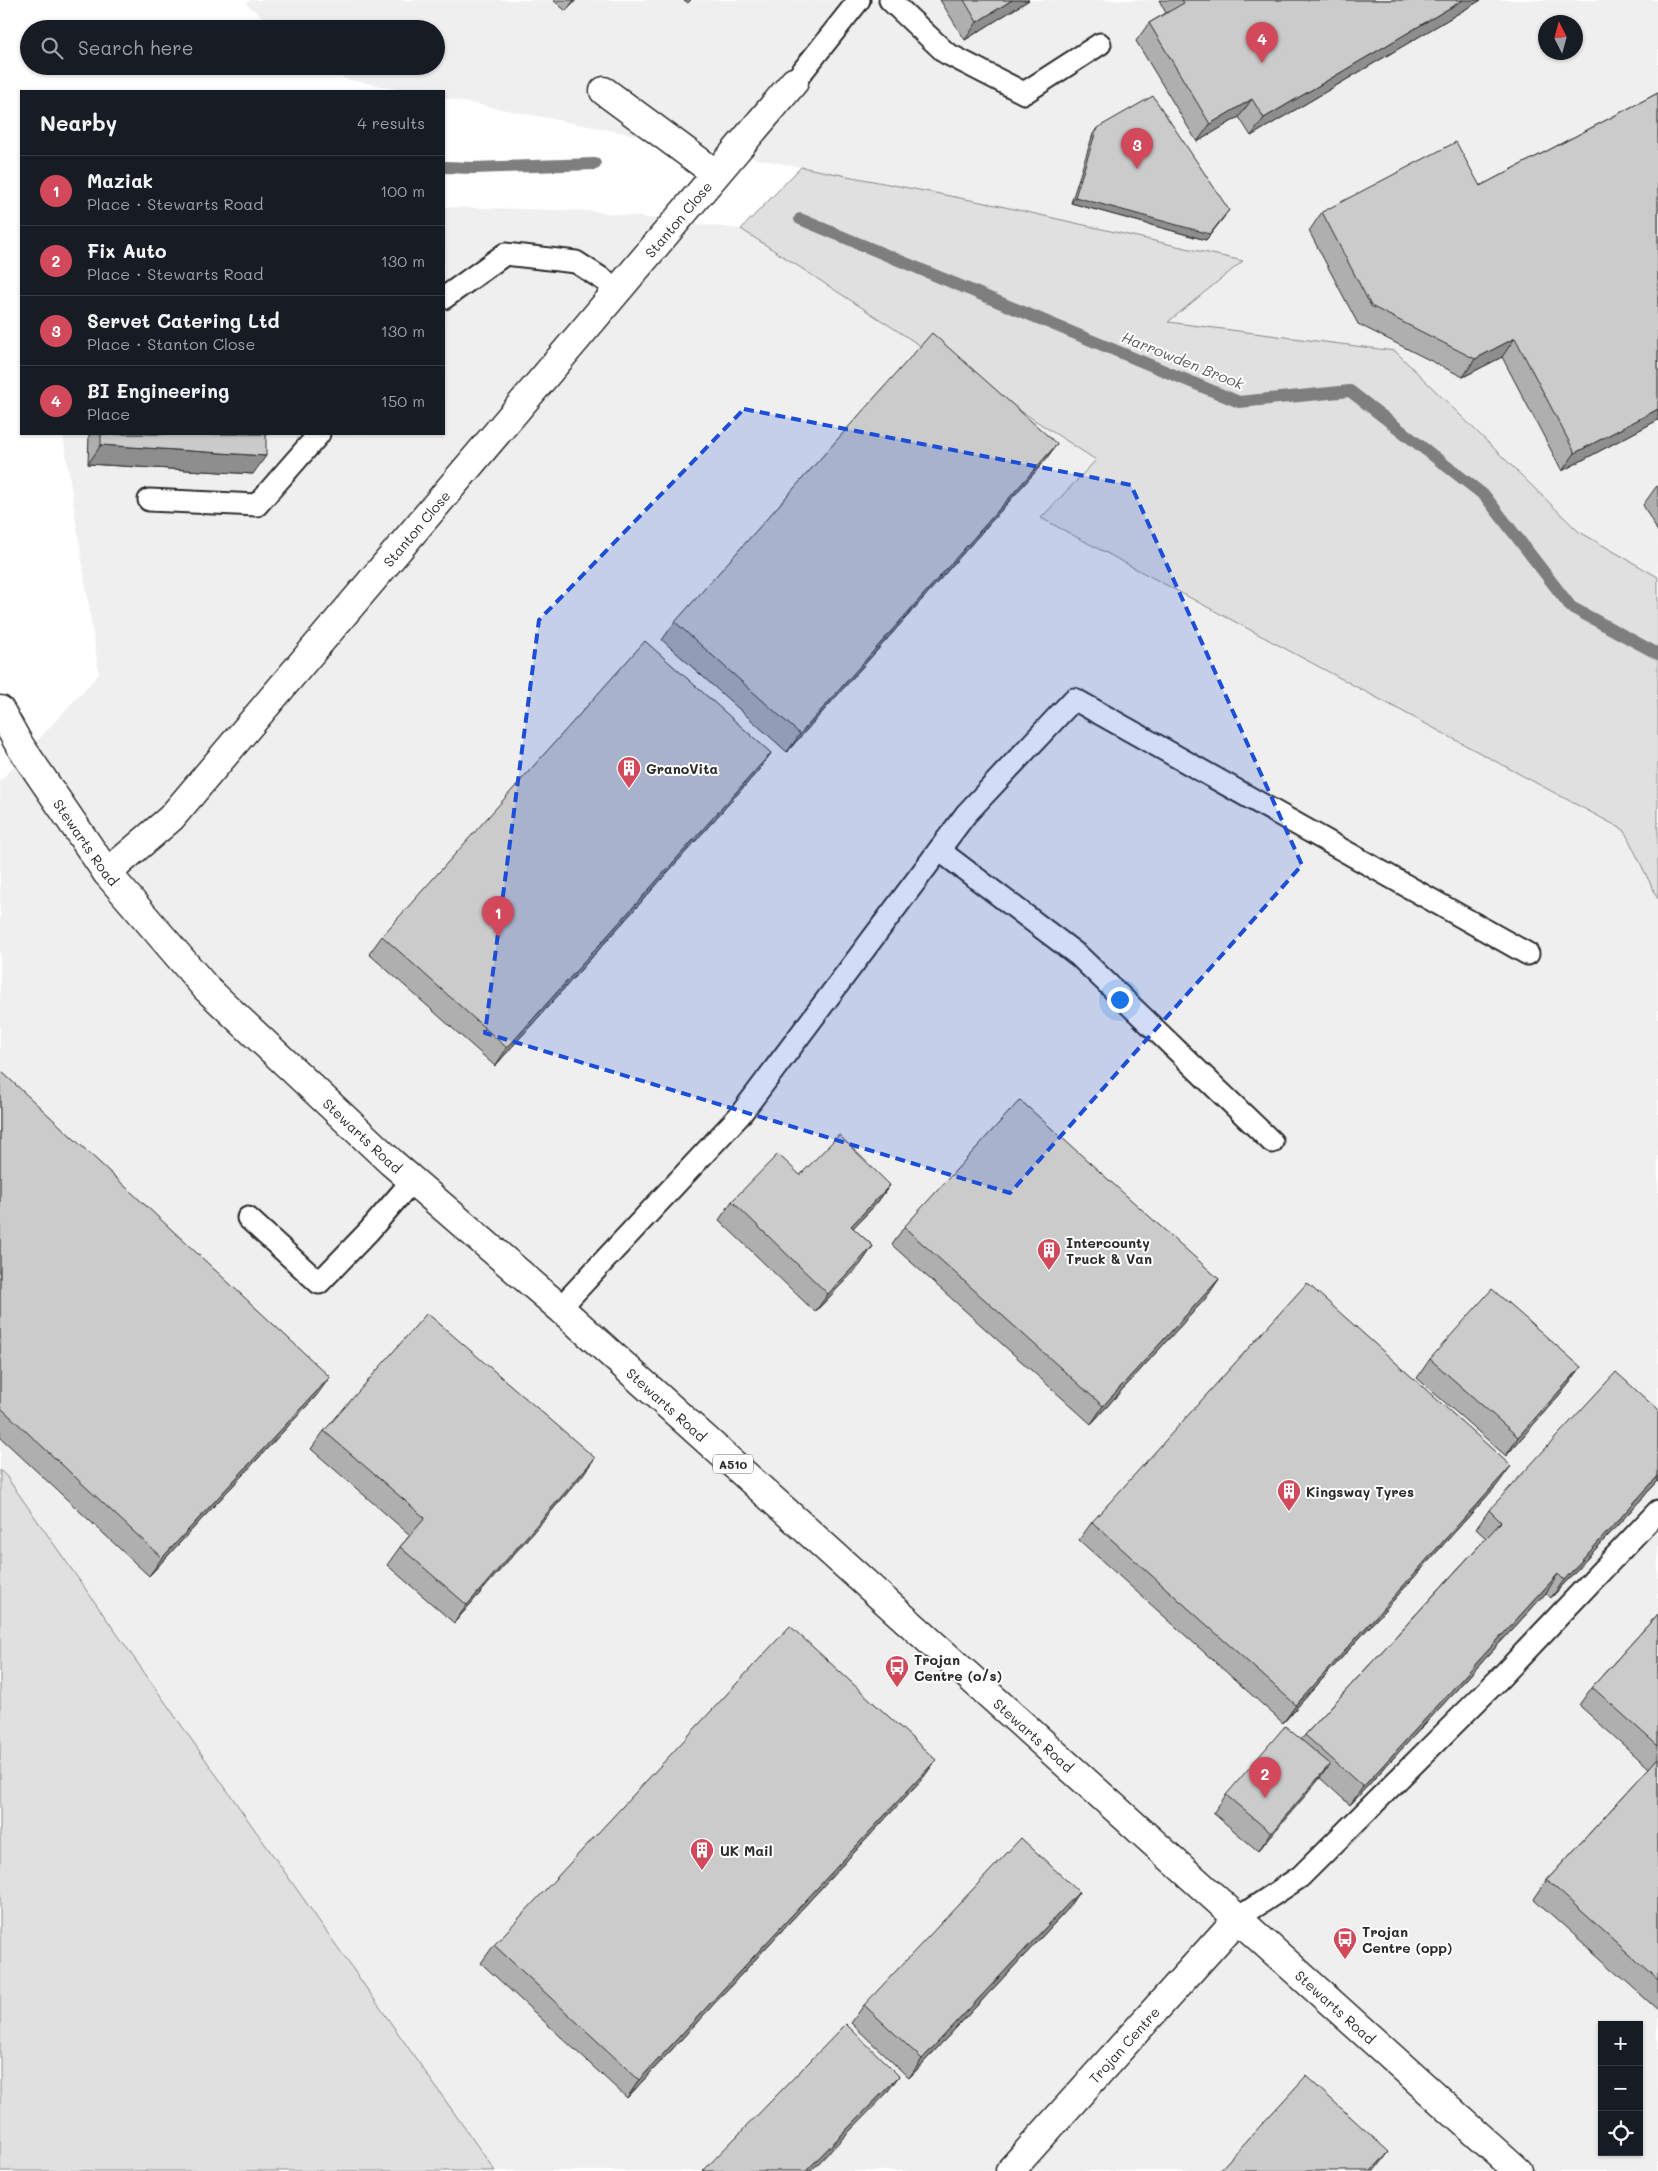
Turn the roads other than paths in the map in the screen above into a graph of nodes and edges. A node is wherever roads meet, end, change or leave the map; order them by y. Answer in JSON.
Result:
{"nodes":[{"id":1,"x":859,"y":0,"type":"edge"},
{"id":2,"x":890,"y":0,"type":"edge"},
{"id":3,"x":1100,"y":44,"type":"dead end"},
{"id":4,"x":794,"y":82,"type":"joint"},
{"id":5,"x":604,"y":91,"type":"dead end"},
{"id":6,"x":715,"y":173,"type":"junction"},
{"id":7,"x":618,"y":289,"type":"junction"},
{"id":8,"x":445,"y":297,"type":"edge"},
{"id":9,"x":318,"y":435,"type":"edge"},
{"id":10,"x":149,"y":500,"type":"dead end"},
{"id":11,"x":0,"y":710,"type":"edge"},
{"id":12,"x":939,"y":850,"type":"junction"},
{"id":13,"x":107,"y":873,"type":"junction"},
{"id":14,"x":1528,"y":954,"type":"dead end"},
{"id":15,"x":1272,"y":1142,"type":"dead end"},
{"id":16,"x":412,"y":1180,"type":"junction"},
{"id":17,"x":248,"y":1218,"type":"dead end"},
{"id":18,"x":560,"y":1308,"type":"junction"},
{"id":19,"x":1658,"y":1512,"type":"edge"},
{"id":20,"x":1238,"y":1918,"type":"junction"},
{"id":21,"x":1010,"y":2171,"type":"edge"},
{"id":22,"x":1518,"y":2171,"type":"edge"}],
"edges":[{"from":1,"to":4,"type":"lane"},
{"from":2,"to":3,"type":"lane"},
{"from":4,"to":6,"type":"main road","name":"Stanton Close"},
{"from":5,"to":6,"type":"main road","name":"Stanton Close"},
{"from":6,"to":7,"type":"main road","name":"Stanton Close"},
{"from":7,"to":8,"type":"lane"},
{"from":7,"to":13,"type":"main road","name":"Stanton Close"},
{"from":9,"to":10,"type":"lane"},
{"from":11,"to":13,"type":"main road","name":"Stewarts Road","number":"A510"},
{"from":12,"to":14,"type":"lane"},
{"from":12,"to":15,"type":"lane"},
{"from":12,"to":18,"type":"lane"},
{"from":13,"to":16,"type":"main road","name":"Stewarts Road","number":"A510"},
{"from":16,"to":17,"type":"lane"},
{"from":16,"to":18,"type":"main road","name":"Stewarts Road","number":"A510"},
{"from":18,"to":20,"type":"main road","name":"Stewarts Road","number":"A510"},
{"from":19,"to":20,"type":"lane"},
{"from":20,"to":21,"type":"main road","name":"Trojan Centre"},
{"from":20,"to":22,"type":"main road","name":"Stewarts Road","number":"A510"}]}
